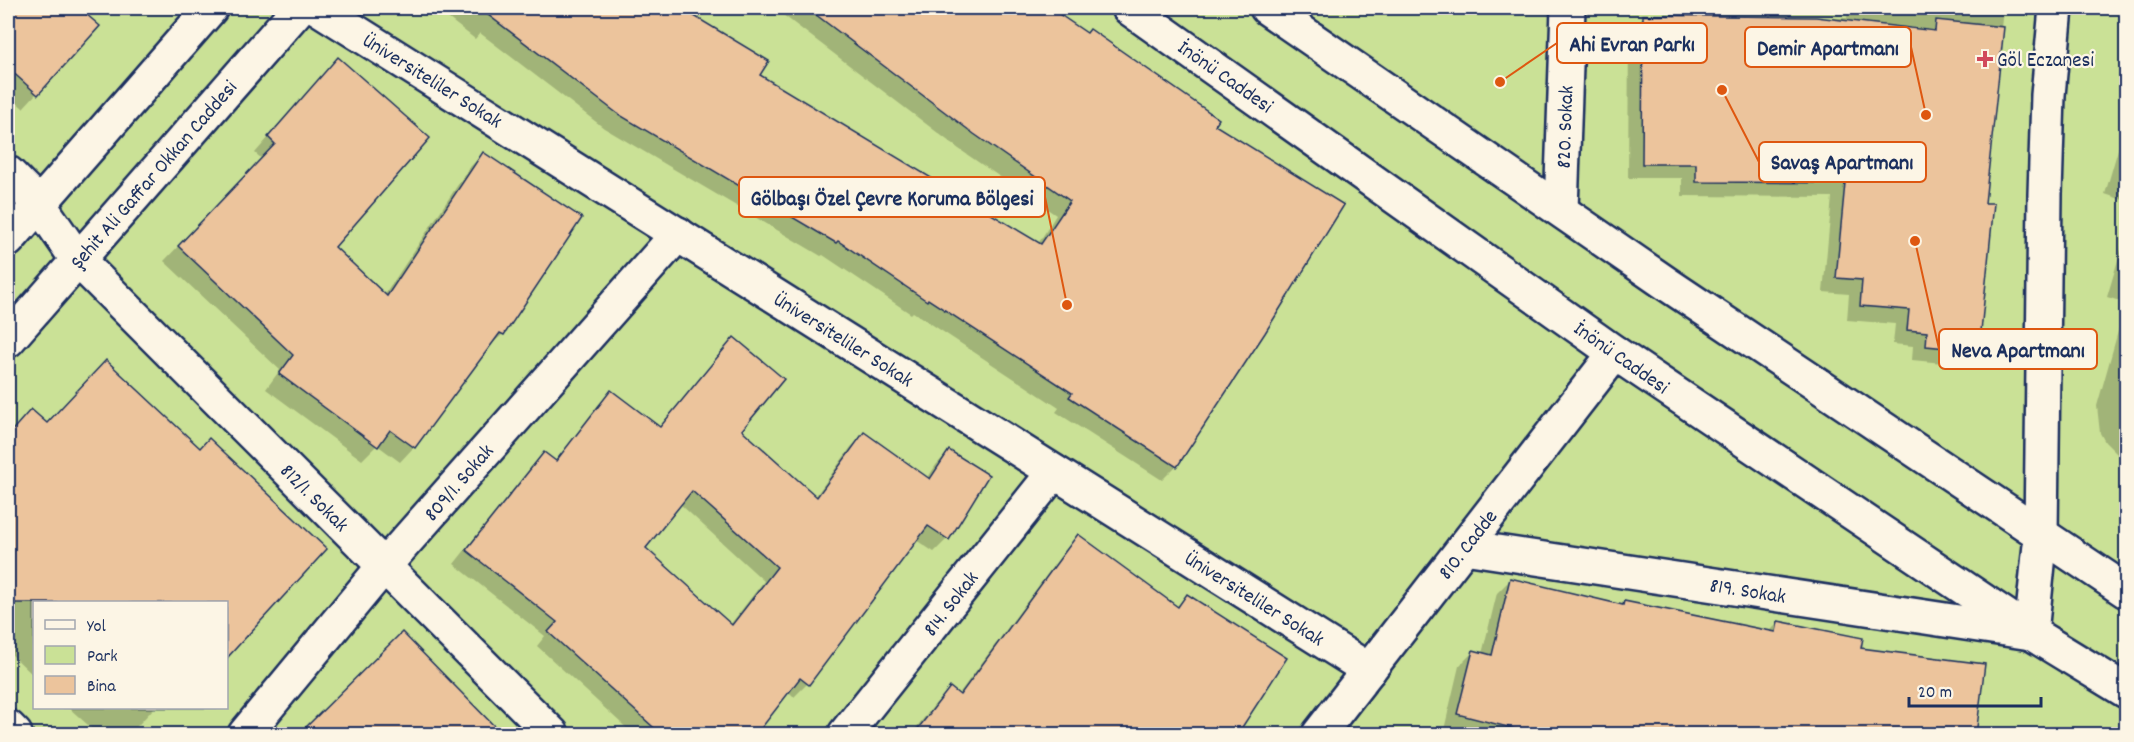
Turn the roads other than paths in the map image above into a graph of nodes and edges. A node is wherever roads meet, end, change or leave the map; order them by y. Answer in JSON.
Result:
{"nodes":[{"id":1,"x":211,"y":8,"type":"edge"},
{"id":2,"x":299,"y":8,"type":"edge"},
{"id":3,"x":318,"y":8,"type":"edge"},
{"id":4,"x":1129,"y":8,"type":"edge"},
{"id":5,"x":1267,"y":8,"type":"edge"},
{"id":6,"x":1568,"y":8,"type":"edge"},
{"id":7,"x":2056,"y":8,"type":"edge"},
{"id":8,"x":8,"y":173,"type":"edge"},
{"id":9,"x":39,"y":204,"type":"junction"},
{"id":10,"x":1561,"y":210,"type":"junction"},
{"id":11,"x":678,"y":234,"type":"junction"},
{"id":12,"x":8,"y":240,"type":"edge"},
{"id":13,"x":77,"y":259,"type":"junction"},
{"id":14,"x":8,"y":340,"type":"edge"},
{"id":15,"x":1615,"y":353,"type":"junction"},
{"id":16,"x":1054,"y":472,"type":"junction"},
{"id":17,"x":2041,"y":535,"type":"junction"},
{"id":18,"x":1464,"y":547,"type":"junction"},
{"id":19,"x":384,"y":566,"type":"junction"},
{"id":20,"x":2127,"y":591,"type":"edge"},
{"id":21,"x":2031,"y":633,"type":"junction"},
{"id":22,"x":1369,"y":670,"type":"junction"},
{"id":23,"x":2127,"y":691,"type":"edge"},
{"id":24,"x":8,"y":728,"type":"edge"},
{"id":25,"x":15,"y":735,"type":"edge"},
{"id":26,"x":245,"y":735,"type":"edge"},
{"id":27,"x":552,"y":735,"type":"edge"},
{"id":28,"x":845,"y":735,"type":"edge"},
{"id":29,"x":1319,"y":735,"type":"edge"}],
"edges":[{"from":1,"to":9,"type":"street"},
{"from":2,"to":13,"type":"street","name":"Şehit Ali Gaffar Okkan Caddesi"},
{"from":3,"to":11,"type":"street","name":"Üniversiteliler Sokak"},
{"from":4,"to":15,"type":"street","name":"İnönü Caddesi"},
{"from":5,"to":10,"type":"street"},
{"from":6,"to":10,"type":"street","name":"820. Sokak"},
{"from":7,"to":17,"type":"street"},
{"from":8,"to":9,"type":"street","name":"812/1. Sokak"},
{"from":9,"to":12,"type":"street"},
{"from":9,"to":13,"type":"street","name":"812/1. Sokak"},
{"from":10,"to":17,"type":"street"},
{"from":11,"to":16,"type":"street","name":"Üniversiteliler Sokak"},
{"from":11,"to":19,"type":"street","name":"809/1. Sokak"},
{"from":13,"to":14,"type":"street","name":"Şehit Ali Gaffar Okkan Caddesi"},
{"from":13,"to":19,"type":"street","name":"812/1. Sokak"},
{"from":15,"to":18,"type":"street","name":"810. Cadde"},
{"from":15,"to":21,"type":"street","name":"İnönü Caddesi"},
{"from":16,"to":22,"type":"street","name":"Üniversiteliler Sokak"},
{"from":16,"to":28,"type":"street","name":"814. Sokak"},
{"from":17,"to":20,"type":"street"},
{"from":17,"to":21,"type":"street"},
{"from":18,"to":21,"type":"street","name":"819. Sokak"},
{"from":18,"to":22,"type":"street","name":"810. Cadde"},
{"from":19,"to":26,"type":"street","name":"809/1. Sokak"},
{"from":19,"to":27,"type":"street","name":"812/1. Sokak"},
{"from":21,"to":23,"type":"street","name":"İnönü Caddesi"},
{"from":22,"to":29,"type":"street","name":"810. Cadde"},
{"from":24,"to":25,"type":"street"}]}
